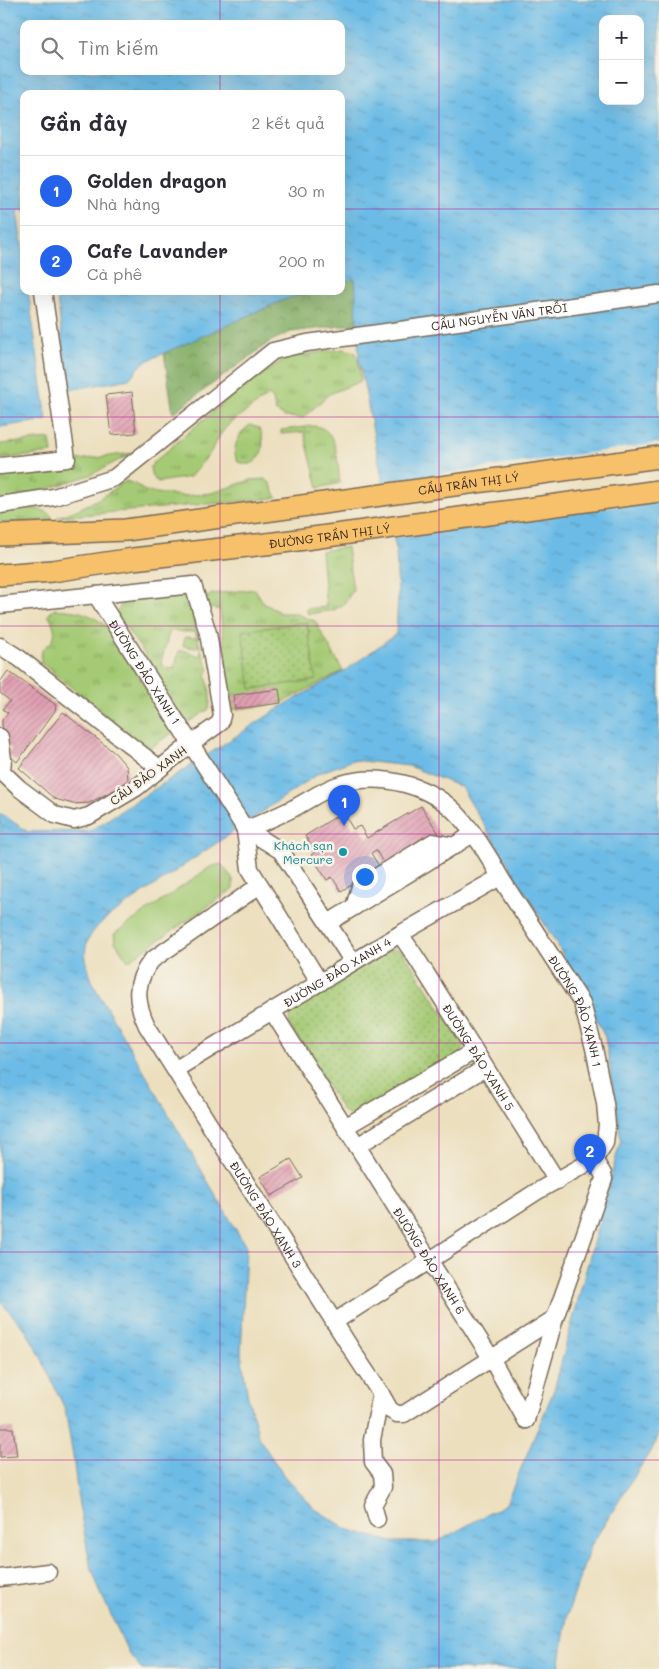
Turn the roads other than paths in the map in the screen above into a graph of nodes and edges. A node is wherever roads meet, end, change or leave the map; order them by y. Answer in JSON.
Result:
{"nodes":[{"id":1,"x":659,"y":294,"type":"edge"},
{"id":2,"x":44,"y":295,"type":"edge"},
{"id":3,"x":659,"y":457,"type":"edge"},
{"id":4,"x":0,"y":466,"type":"edge"},
{"id":5,"x":659,"y":492,"type":"edge"},
{"id":6,"x":0,"y":505,"type":"edge"},
{"id":7,"x":126,"y":530,"type":"junction"},
{"id":8,"x":0,"y":535,"type":"edge"},
{"id":9,"x":0,"y":548,"type":"edge"},
{"id":10,"x":134,"y":559,"type":"junction"},
{"id":11,"x":0,"y":562,"type":"edge"},
{"id":12,"x":0,"y":575,"type":"edge"},
{"id":13,"x":96,"y":595,"type":"junction"},
{"id":14,"x":0,"y":605,"type":"edge"},
{"id":15,"x":0,"y":646,"type":"edge"},
{"id":16,"x":0,"y":737,"type":"edge"},
{"id":17,"x":196,"y":750,"type":"junction"},
{"id":18,"x":159,"y":768,"type":"junction"},
{"id":19,"x":1,"y":771,"type":"edge"},
{"id":20,"x":243,"y":827,"type":"junction"},
{"id":21,"x":473,"y":834,"type":"junction"},
{"id":22,"x":500,"y":877,"type":"junction"},
{"id":23,"x":260,"y":885,"type":"junction"},
{"id":24,"x":328,"y":923,"type":"junction"},
{"id":25,"x":400,"y":934,"type":"junction"},
{"id":26,"x":353,"y":962,"type":"junction"},
{"id":27,"x":320,"y":983,"type":"junction"},
{"id":28,"x":272,"y":1012,"type":"junction"},
{"id":29,"x":474,"y":1050,"type":"junction"},
{"id":30,"x":485,"y":1068,"type":"junction"},
{"id":31,"x":176,"y":1069,"type":"junction"},
{"id":32,"x":345,"y":1127,"type":"junction"},
{"id":33,"x":357,"y":1146,"type":"junction"},
{"id":34,"x":593,"y":1158,"type":"junction"},
{"id":35,"x":557,"y":1181,"type":"junction"},
{"id":36,"x":429,"y":1260,"type":"junction"},
{"id":37,"x":554,"y":1318,"type":"junction"},
{"id":38,"x":334,"y":1322,"type":"junction"},
{"id":39,"x":491,"y":1358,"type":"junction"},
{"id":40,"x":382,"y":1394,"type":"junction"},
{"id":41,"x":377,"y":1519,"type":"dead end"},
{"id":42,"x":48,"y":1572,"type":"dead end"},
{"id":43,"x":0,"y":1578,"type":"edge"}],
"edges":[{"from":1,"to":6,"type":"street","name":"CẦU NGUYỄN VĂN TRỖI"},
{"from":2,"to":4,"type":"street"},
{"from":3,"to":7,"type":"main road","name":"CẦU TRẦN THỊ LÝ"},
{"from":5,"to":10,"type":"main road","name":"ĐƯỜNG TRẦN THỊ LÝ"},
{"from":7,"to":8,"type":"main road"},
{"from":7,"to":9,"type":"main road"},
{"from":10,"to":11,"type":"main road"},
{"from":10,"to":12,"type":"main road","name":"ĐƯỜNG TRẦN THỊ LÝ"},
{"from":13,"to":14,"type":"street"},
{"from":13,"to":17,"type":"street","name":"ĐƯỜNG ĐẢO XANH 1"},
{"from":13,"to":17,"type":"street","name":"CẦU ĐẢO XANH"},
{"from":15,"to":18,"type":"street"},
{"from":16,"to":19,"type":"street"},
{"from":17,"to":18,"type":"street","name":"CẦU ĐẢO XANH"},
{"from":17,"to":20,"type":"street","name":"ĐƯỜNG ĐẢO XANH 1"},
{"from":18,"to":19,"type":"street","name":"CẦU ĐẢO XANH"},
{"from":20,"to":21,"type":"street","name":"ĐƯỜNG ĐẢO XANH 1"},
{"from":20,"to":23,"type":"street","name":"ĐƯỜNG ĐẢO XANH 1"},
{"from":20,"to":24,"type":"street","name":"ĐƯỜNG ĐẢO XANH 1"},
{"from":21,"to":22,"type":"street","name":"ĐƯỜNG ĐẢO XANH 1"},
{"from":21,"to":24,"type":"street"},
{"from":22,"to":25,"type":"street","name":"ĐƯỜNG ĐẢO XANH 4"},
{"from":22,"to":34,"type":"street","name":"ĐƯỜNG ĐẢO XANH 1"},
{"from":23,"to":27,"type":"street","name":"ĐƯỜNG ĐẢO XANH 1"},
{"from":23,"to":31,"type":"street","name":"ĐƯỜNG ĐẢO XANH 3"},
{"from":24,"to":26,"type":"street","name":"ĐƯỜNG ĐẢO XANH 1"},
{"from":25,"to":26,"type":"street","name":"ĐƯỜNG ĐẢO XANH 4"},
{"from":25,"to":29,"type":"street","name":"ĐƯỜNG ĐẢO XANH 5"},
{"from":26,"to":27,"type":"street","name":"ĐƯỜNG ĐẢO XANH 4"},
{"from":27,"to":28,"type":"street","name":"ĐƯỜNG ĐẢO XANH 4"},
{"from":28,"to":31,"type":"street","name":"ĐƯỜNG ĐẢO XANH 4"},
{"from":28,"to":32,"type":"street","name":"ĐƯỜNG ĐẢO XANH 6"},
{"from":29,"to":30,"type":"street","name":"ĐƯỜNG ĐẢO XANH 5"},
{"from":29,"to":32,"type":"street"},
{"from":30,"to":33,"type":"street"},
{"from":30,"to":35,"type":"street","name":"ĐƯỜNG ĐẢO XANH 5"},
{"from":31,"to":38,"type":"street","name":"ĐƯỜNG ĐẢO XANH 3"},
{"from":32,"to":33,"type":"street","name":"ĐƯỜNG ĐẢO XANH 6"},
{"from":33,"to":36,"type":"street","name":"ĐƯỜNG ĐẢO XANH 6"},
{"from":34,"to":35,"type":"street","name":"ĐƯỜNG ĐẢO XANH 1"},
{"from":34,"to":37,"type":"street","name":"ĐƯỜNG ĐẢO XANH 6"},
{"from":35,"to":36,"type":"street","name":"ĐƯỜNG ĐẢO XANH 1"},
{"from":36,"to":38,"type":"street","name":"ĐƯỜNG ĐẢO XANH 1"},
{"from":36,"to":39,"type":"street","name":"ĐƯỜNG ĐẢO XANH 6"},
{"from":37,"to":39,"type":"street","name":"ĐƯỜNG ĐẢO XANH 3"},
{"from":37,"to":39,"type":"street","name":"ĐƯỜNG ĐẢO XANH 6"},
{"from":38,"to":40,"type":"street","name":"ĐƯỜNG ĐẢO XANH 3"},
{"from":39,"to":40,"type":"street","name":"ĐƯỜNG ĐẢO XANH 3"},
{"from":40,"to":41,"type":"street"},
{"from":42,"to":43,"type":"street"}]}
